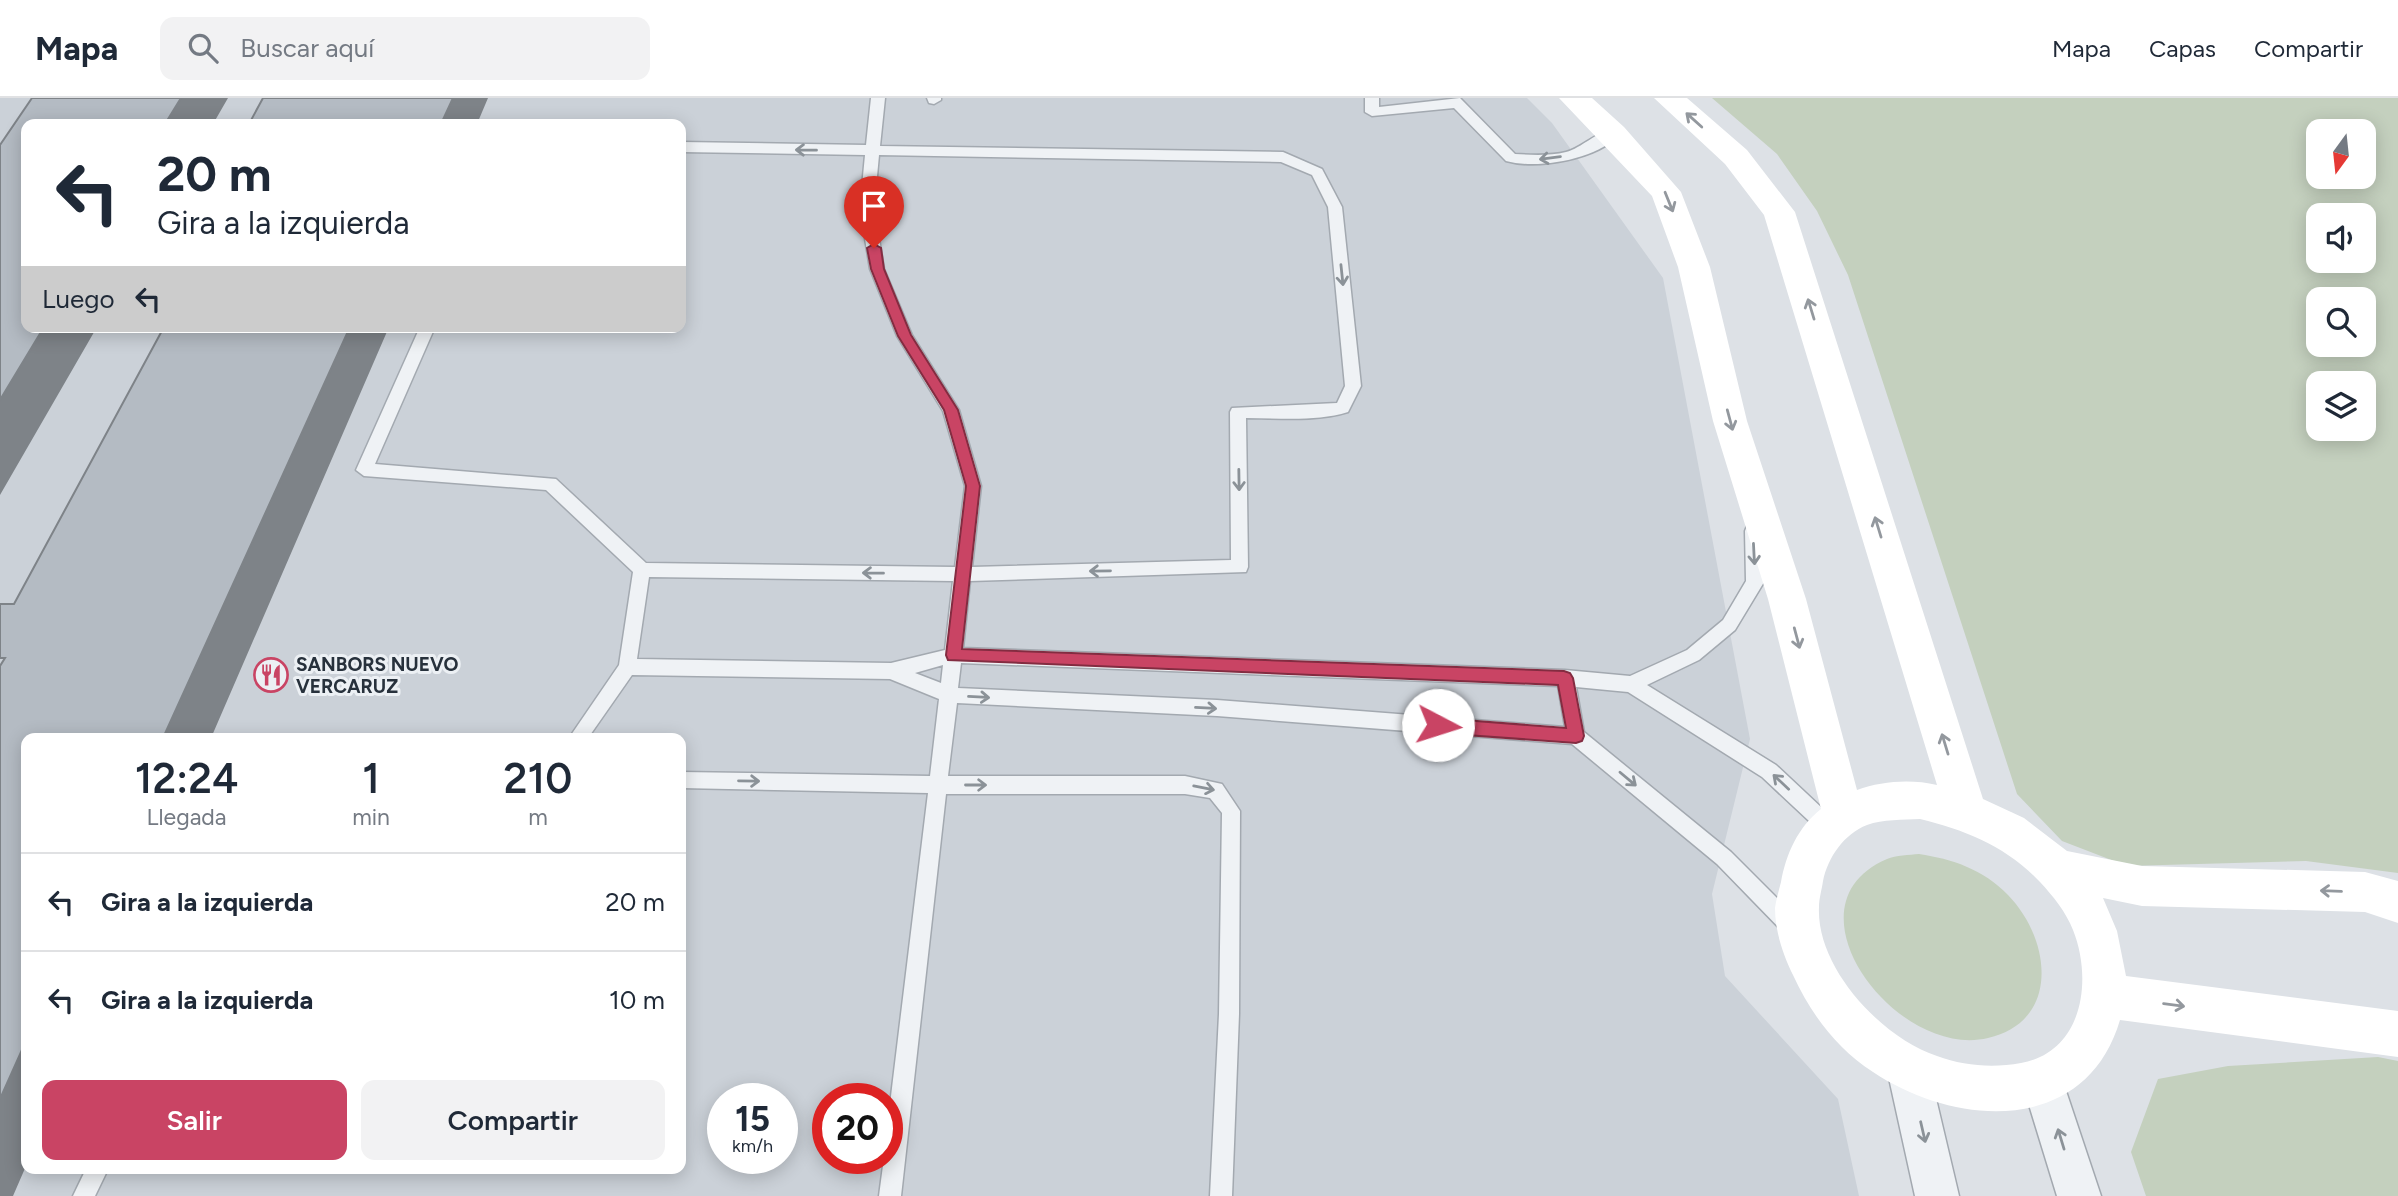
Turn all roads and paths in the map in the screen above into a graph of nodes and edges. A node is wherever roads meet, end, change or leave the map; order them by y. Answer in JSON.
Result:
{"nodes":[{"id":1,"x":878,"y":98,"type":"edge"},
{"id":2,"x":1372,"y":98,"type":"edge"},
{"id":3,"x":1574,"y":98,"type":"edge"},
{"id":4,"x":1670,"y":98,"type":"edge"},
{"id":5,"x":1454,"y":101,"type":"edge"},
{"id":6,"x":1613,"y":134,"type":"junction"},
{"id":7,"x":686,"y":147,"type":"edge"},
{"id":8,"x":874,"y":151,"type":"junction"},
{"id":9,"x":425,"y":333,"type":"edge"},
{"id":10,"x":1751,"y":485,"type":"junction"},
{"id":11,"x":642,"y":570,"type":"junction"},
{"id":12,"x":963,"y":574,"type":"junction"},
{"id":13,"x":954,"y":655,"type":"junction"},
{"id":14,"x":627,"y":667,"type":"junction"},
{"id":15,"x":891,"y":671,"type":"junction"},
{"id":16,"x":1564,"y":678,"type":"junction"},
{"id":17,"x":1632,"y":684,"type":"junction"},
{"id":18,"x":950,"y":695,"type":"junction"},
{"id":19,"x":581,"y":733,"type":"edge"},
{"id":20,"x":1576,"y":736,"type":"junction"},
{"id":21,"x":686,"y":780,"type":"edge"},
{"id":22,"x":939,"y":785,"type":"junction"},
{"id":23,"x":1965,"y":809,"type":"junction"},
{"id":24,"x":1837,"y":822,"type":"junction"},
{"id":25,"x":2056,"y":869,"type":"junction"},
{"id":26,"x":2398,"y":902,"type":"edge"},
{"id":27,"x":1799,"y":934,"type":"junction"},
{"id":28,"x":2106,"y":996,"type":"junction"},
{"id":29,"x":2398,"y":1034,"type":"edge"},
{"id":30,"x":1908,"y":1069,"type":"junction"},
{"id":31,"x":2043,"y":1082,"type":"junction"},
{"id":32,"x":95,"y":1174,"type":"edge"},
{"id":33,"x":84,"y":1196,"type":"edge"},
{"id":34,"x":890,"y":1196,"type":"edge"},
{"id":35,"x":1221,"y":1196,"type":"edge"},
{"id":36,"x":1937,"y":1196,"type":"edge"},
{"id":37,"x":2079,"y":1196,"type":"edge"}],
"edges":[{"from":1,"to":8,"type":"lane"},
{"from":2,"to":5,"type":"lane"},
{"from":3,"to":6,"type":"main road"},
{"from":23,"to":4,"type":"main road","one_way":true},
{"from":6,"to":5,"type":"lane","one_way":true},
{"from":6,"to":10,"type":"main road","one_way":true},
{"from":8,"to":7,"type":"lane","one_way":true},
{"from":8,"to":12,"type":"lane"},
{"from":8,"to":12,"type":"lane","one_way":true},
{"from":9,"to":11,"type":"lane"},
{"from":10,"to":17,"type":"lane","one_way":true},
{"from":10,"to":24,"type":"main road","one_way":true},
{"from":12,"to":11,"type":"lane","one_way":true},
{"from":11,"to":14,"type":"lane"},
{"from":12,"to":13,"type":"lane"},
{"from":13,"to":15,"type":"lane"},
{"from":13,"to":16,"type":"lane"},
{"from":13,"to":18,"type":"lane"},
{"from":14,"to":15,"type":"lane"},
{"from":14,"to":19,"type":"lane"},
{"from":15,"to":18,"type":"lane"},
{"from":16,"to":17,"type":"lane"},
{"from":16,"to":20,"type":"lane"},
{"from":24,"to":17,"type":"lane","one_way":true},
{"from":18,"to":20,"type":"lane","one_way":true},
{"from":18,"to":22,"type":"lane"},
{"from":20,"to":27,"type":"lane","one_way":true},
{"from":21,"to":22,"type":"lane","one_way":true},
{"from":22,"to":34,"type":"lane"},
{"from":22,"to":35,"type":"lane","one_way":true},
{"from":23,"to":24,"type":"main road"},
{"from":23,"to":25,"type":"main road"},
{"from":24,"to":27,"type":"main road"},
{"from":26,"to":25,"type":"main road","one_way":true},
{"from":25,"to":28,"type":"main road"},
{"from":27,"to":30,"type":"main road"},
{"from":28,"to":29,"type":"main road","one_way":true},
{"from":28,"to":31,"type":"main road"},
{"from":30,"to":31,"type":"main road"},
{"from":30,"to":36,"type":"street","one_way":true},
{"from":37,"to":31,"type":"street","one_way":true},
{"from":32,"to":33,"type":"lane"}]}
